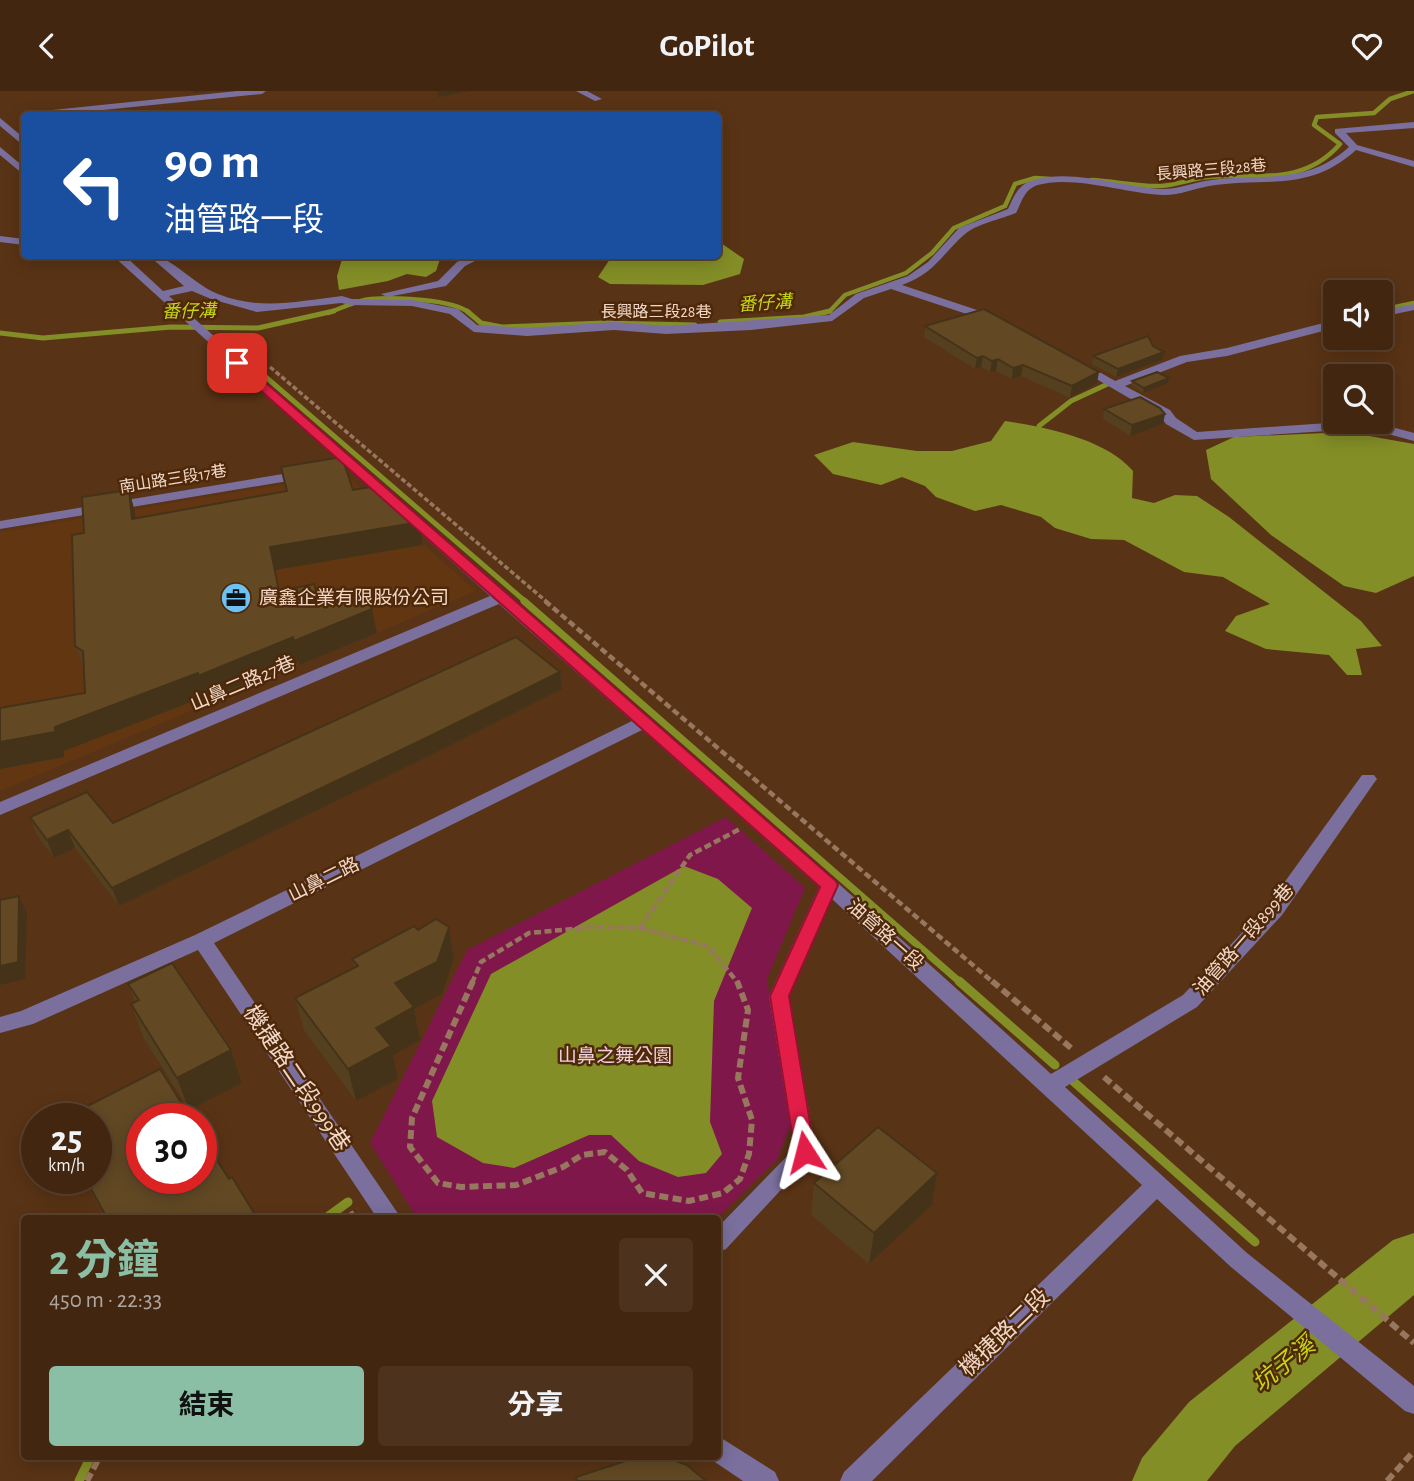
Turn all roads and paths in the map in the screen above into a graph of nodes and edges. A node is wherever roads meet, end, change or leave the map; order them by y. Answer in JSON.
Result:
{"nodes":[{"id":1,"x":262,"y":91,"type":"edge"},
{"id":2,"x":580,"y":91,"type":"edge"},
{"id":3,"x":598,"y":99,"type":"dead end"},
{"id":4,"x":62,"y":112,"type":"edge"},
{"id":5,"x":12,"y":118,"type":"dead end"},
{"id":6,"x":0,"y":120,"type":"edge"},
{"id":7,"x":1414,"y":125,"type":"edge"},
{"id":8,"x":21,"y":140,"type":"edge"},
{"id":9,"x":1354,"y":147,"type":"junction"},
{"id":10,"x":0,"y":150,"type":"edge"},
{"id":11,"x":1414,"y":165,"type":"edge"},
{"id":12,"x":21,"y":169,"type":"edge"},
{"id":13,"x":0,"y":239,"type":"edge"},
{"id":14,"x":21,"y":242,"type":"edge"},
{"id":15,"x":121,"y":259,"type":"edge"},
{"id":16,"x":158,"y":259,"type":"edge"},
{"id":17,"x":473,"y":259,"type":"edge"},
{"id":18,"x":891,"y":285,"type":"junction"},
{"id":19,"x":193,"y":287,"type":"junction"},
{"id":20,"x":160,"y":295,"type":"junction"},
{"id":21,"x":342,"y":299,"type":"junction"},
{"id":22,"x":1414,"y":307,"type":"edge"},
{"id":23,"x":1393,"y":311,"type":"edge"},
{"id":24,"x":1323,"y":327,"type":"edge"},
{"id":25,"x":1013,"y":329,"type":"edge"},
{"id":26,"x":262,"y":359,"type":"dead end"},
{"id":27,"x":1070,"y":360,"type":"edge"},
{"id":28,"x":1115,"y":385,"type":"junction"},
{"id":29,"x":1414,"y":437,"type":"edge"},
{"id":30,"x":339,"y":469,"type":"junction"},
{"id":31,"x":0,"y":525,"type":"edge"},
{"id":32,"x":502,"y":597,"type":"junction"},
{"id":33,"x":643,"y":722,"type":"junction"},
{"id":34,"x":1368,"y":779,"type":"dead end"},
{"id":35,"x":0,"y":809,"type":"edge"},
{"id":36,"x":756,"y":820,"type":"junction"},
{"id":37,"x":830,"y":885,"type":"junction"},
{"id":38,"x":640,"y":928,"type":"junction"},
{"id":39,"x":202,"y":940,"type":"junction"},
{"id":40,"x":0,"y":1025,"type":"edge"},
{"id":41,"x":1087,"y":1062,"type":"junction"},
{"id":42,"x":1049,"y":1086,"type":"junction"},
{"id":43,"x":1157,"y":1185,"type":"junction"},
{"id":44,"x":388,"y":1215,"type":"edge"},
{"id":45,"x":721,"y":1239,"type":"edge"},
{"id":46,"x":1414,"y":1343,"type":"edge"},
{"id":47,"x":1410,"y":1399,"type":"edge"},
{"id":48,"x":721,"y":1451,"type":"edge"},
{"id":49,"x":1414,"y":1451,"type":"edge"},
{"id":50,"x":98,"y":1460,"type":"edge"},
{"id":51,"x":87,"y":1481,"type":"edge"},
{"id":52,"x":766,"y":1481,"type":"edge"},
{"id":53,"x":853,"y":1481,"type":"edge"},
{"id":54,"x":1387,"y":1481,"type":"edge"}],
"edges":[{"from":1,"to":4,"type":"street"},
{"from":2,"to":3,"type":"street"},
{"from":5,"to":6,"type":"street"},
{"from":6,"to":8,"type":"street"},
{"from":7,"to":9,"type":"street"},
{"from":9,"to":11,"type":"street"},
{"from":9,"to":18,"type":"street","name":"長興路三段28巷"},
{"from":10,"to":12,"type":"street"},
{"from":13,"to":14,"type":"street"},
{"from":15,"to":20,"type":"street","name":"油管路一段"},
{"from":16,"to":19,"type":"street","name":"長興路三段28巷"},
{"from":17,"to":21,"type":"street"},
{"from":18,"to":21,"type":"street","name":"長興路三段28巷"},
{"from":18,"to":25,"type":"street"},
{"from":19,"to":20,"type":"street"},
{"from":19,"to":21,"type":"street","name":"長興路三段28巷"},
{"from":20,"to":30,"type":"street","name":"油管路一段"},
{"from":22,"to":23,"type":"street"},
{"from":24,"to":28,"type":"street"},
{"from":26,"to":41,"type":"path"},
{"from":27,"to":28,"type":"street"},
{"from":28,"to":29,"type":"street"},
{"from":30,"to":31,"type":"street","name":"南山路三段17巷"},
{"from":30,"to":32,"type":"street","name":"油管路一段"},
{"from":32,"to":33,"type":"street","name":"油管路一段"},
{"from":32,"to":35,"type":"street","name":"山鼻二路27巷"},
{"from":33,"to":36,"type":"street","name":"油管路一段"},
{"from":33,"to":39,"type":"street","name":"山鼻二路"},
{"from":34,"to":41,"type":"street","name":"油管路一段899巷"},
{"from":36,"to":37,"type":"street","name":"油管路一段"},
{"from":36,"to":38,"type":"path"},
{"from":37,"to":42,"type":"street","name":"油管路一段"},
{"from":37,"to":45,"type":"street"},
{"from":38,"to":38,"type":"path"},
{"from":39,"to":40,"type":"street","name":"山鼻二路"},
{"from":39,"to":44,"type":"street","name":"機捷路二段999巷"},
{"from":41,"to":42,"type":"street","name":"油管路一段899巷"},
{"from":41,"to":46,"type":"path"},
{"from":42,"to":43,"type":"street","name":"油管路一段"},
{"from":43,"to":47,"type":"street","name":"油管路一段"},
{"from":43,"to":53,"type":"street","name":"機捷路二段"},
{"from":48,"to":52,"type":"street"},
{"from":49,"to":54,"type":"path"},
{"from":50,"to":51,"type":"path"}]}
